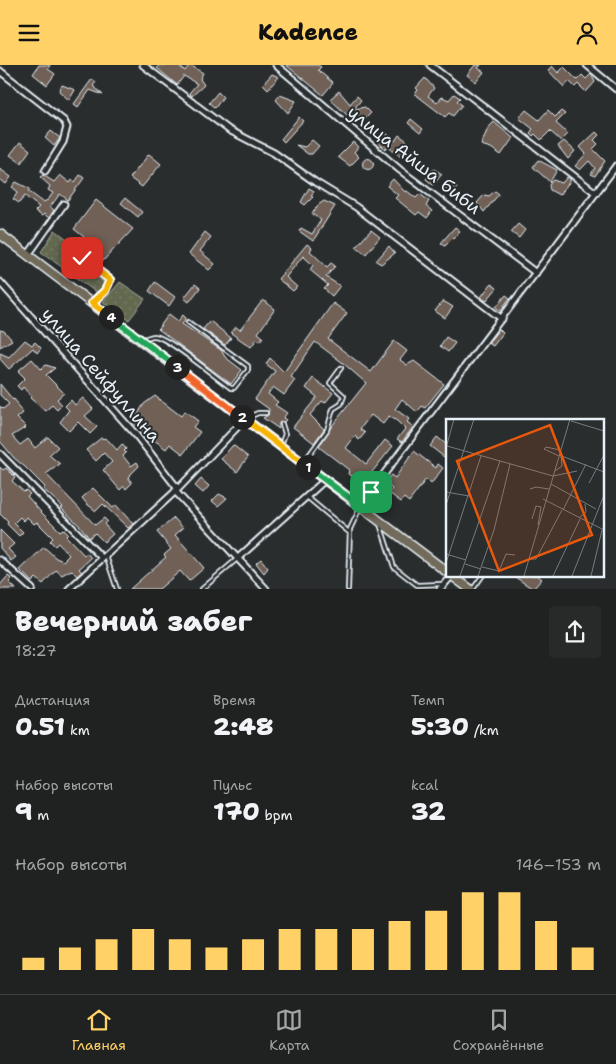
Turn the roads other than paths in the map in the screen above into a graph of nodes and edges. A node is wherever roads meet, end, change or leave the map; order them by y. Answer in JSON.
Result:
{"nodes":[{"id":1,"x":143,"y":65,"type":"edge"},
{"id":2,"x":276,"y":65,"type":"edge"},
{"id":3,"x":430,"y":65,"type":"edge"},
{"id":4,"x":587,"y":65,"type":"edge"},
{"id":5,"x":0,"y":71,"type":"edge"},
{"id":6,"x":616,"y":89,"type":"edge"},
{"id":7,"x":616,"y":166,"type":"edge"},
{"id":8,"x":45,"y":171,"type":"dead end"},
{"id":9,"x":596,"y":193,"type":"junction"},
{"id":10,"x":64,"y":204,"type":"dead end"},
{"id":11,"x":1,"y":236,"type":"edge"},
{"id":12,"x":28,"y":255,"type":"junction"},
{"id":13,"x":82,"y":258,"type":"dead end"},
{"id":14,"x":536,"y":273,"type":"junction"},
{"id":15,"x":0,"y":282,"type":"edge"},
{"id":16,"x":92,"y":303,"type":"junction"},
{"id":17,"x":502,"y":319,"type":"junction"},
{"id":18,"x":188,"y":322,"type":"dead end"},
{"id":19,"x":141,"y":340,"type":"junction"},
{"id":20,"x":341,"y":368,"type":"dead end"},
{"id":21,"x":266,"y":413,"type":"dead end"},
{"id":22,"x":246,"y":419,"type":"junction"},
{"id":23,"x":282,"y":424,"type":"dead end"},
{"id":24,"x":281,"y":447,"type":"junction"},
{"id":25,"x":0,"y":454,"type":"edge"},
{"id":26,"x":303,"y":463,"type":"junction"},
{"id":27,"x":325,"y":479,"type":"junction"},
{"id":28,"x":177,"y":490,"type":"junction"},
{"id":29,"x":307,"y":496,"type":"junction"},
{"id":30,"x":360,"y":506,"type":"junction"},
{"id":31,"x":379,"y":520,"type":"junction"},
{"id":32,"x":350,"y":533,"type":"junction"},
{"id":33,"x":104,"y":557,"type":"junction"},
{"id":34,"x":238,"y":557,"type":"junction"},
{"id":35,"x":0,"y":560,"type":"edge"},
{"id":36,"x":446,"y":571,"type":"edge"},
{"id":37,"x":449,"y":577,"type":"edge"},
{"id":38,"x":454,"y":577,"type":"edge"},
{"id":39,"x":481,"y":577,"type":"edge"},
{"id":40,"x":444,"y":584,"type":"junction"},
{"id":41,"x":32,"y":589,"type":"edge"},
{"id":42,"x":69,"y":589,"type":"edge"},
{"id":43,"x":117,"y":589,"type":"edge"},
{"id":44,"x":202,"y":589,"type":"edge"},
{"id":45,"x":266,"y":589,"type":"edge"},
{"id":46,"x":348,"y":589,"type":"edge"},
{"id":47,"x":440,"y":589,"type":"edge"},
{"id":48,"x":472,"y":589,"type":"edge"}],
"edges":[{"from":1,"to":17,"type":"street"},
{"from":2,"to":14,"type":"street","name":"улица Айша биби"},
{"from":3,"to":9,"type":"street"},
{"from":4,"to":6,"type":"street"},
{"from":5,"to":8,"type":"street"},
{"from":7,"to":9,"type":"street"},
{"from":9,"to":14,"type":"street"},
{"from":10,"to":12,"type":"street"},
{"from":11,"to":12,"type":"main road","name":"улица Сейфуллина"},
{"from":12,"to":16,"type":"main road","name":"улица Сейфуллина"},
{"from":13,"to":16,"type":"street"},
{"from":14,"to":17,"type":"street"},
{"from":15,"to":28,"type":"street","name":"улица Сейфуллина"},
{"from":16,"to":19,"type":"main road","name":"улица Сейфуллина"},
{"from":17,"to":30,"type":"street"},
{"from":18,"to":19,"type":"lane"},
{"from":19,"to":22,"type":"main road","name":"улица Сейфуллина"},
{"from":20,"to":26,"type":"lane"},
{"from":21,"to":22,"type":"lane"},
{"from":22,"to":24,"type":"main road","name":"улица Сейфуллина"},
{"from":22,"to":28,"type":"street"},
{"from":23,"to":24,"type":"lane"},
{"from":24,"to":26,"type":"main road","name":"улица Сейфуллина"},
{"from":25,"to":33,"type":"street"},
{"from":26,"to":27,"type":"main road","name":"улица Сейфуллина"},
{"from":27,"to":29,"type":"street"},
{"from":27,"to":30,"type":"main road","name":"улица Сейфуллина"},
{"from":28,"to":33,"type":"street"},
{"from":28,"to":34,"type":"street","name":"улица Сейфуллина"},
{"from":29,"to":32,"type":"lane"},
{"from":29,"to":34,"type":"street"},
{"from":30,"to":31,"type":"main road","name":"улица Сейфуллина"},
{"from":30,"to":32,"type":"lane"},
{"from":31,"to":36,"type":"main road","name":"улица Сейфуллина"},
{"from":31,"to":40,"type":"lane"},
{"from":32,"to":46,"type":"lane"},
{"from":33,"to":42,"type":"street"},
{"from":33,"to":43,"type":"lane"},
{"from":34,"to":44,"type":"lane"},
{"from":34,"to":45,"type":"street","name":"улица Сейфуллина"},
{"from":35,"to":41,"type":"street"},
{"from":37,"to":40,"type":"street"},
{"from":38,"to":48,"type":"main road"},
{"from":39,"to":48,"type":"lane"},
{"from":40,"to":47,"type":"street"}]}
